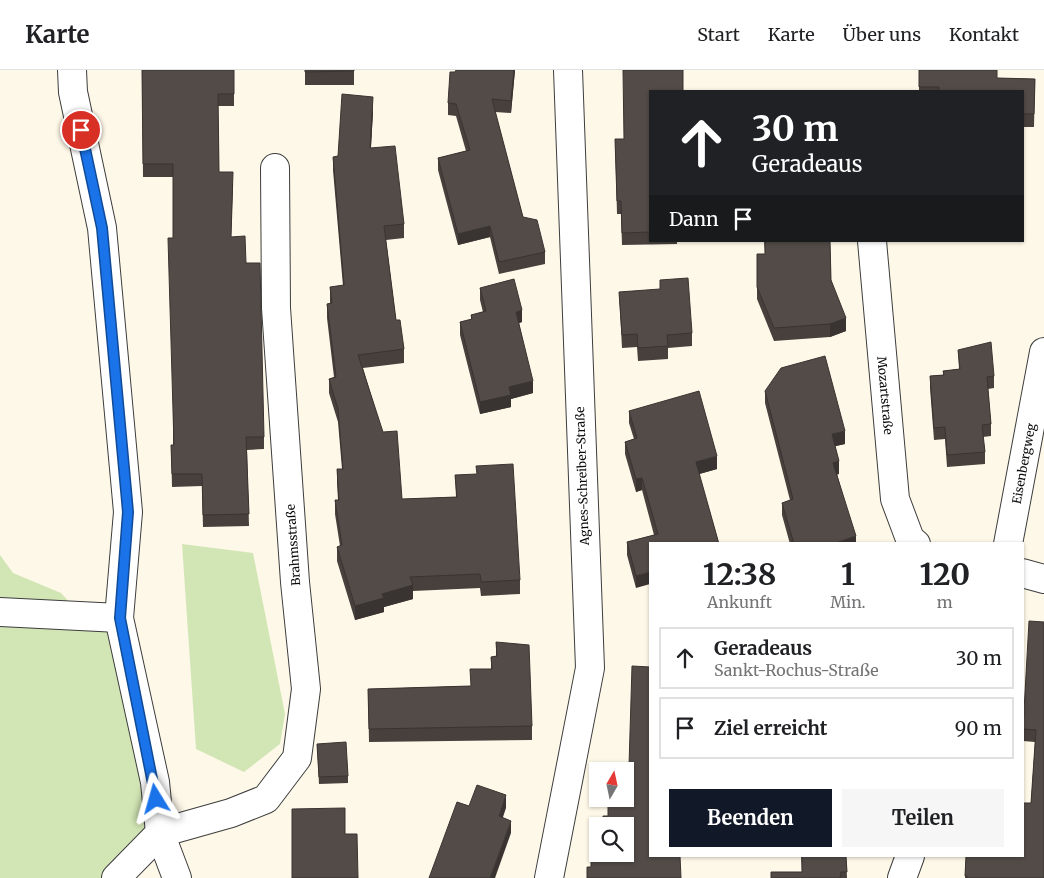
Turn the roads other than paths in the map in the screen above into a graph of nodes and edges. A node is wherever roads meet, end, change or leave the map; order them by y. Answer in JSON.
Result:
{"nodes":[{"id":1,"x":72,"y":70,"type":"edge"},
{"id":2,"x":568,"y":70,"type":"edge"},
{"id":3,"x":275,"y":168,"type":"dead end"},
{"id":4,"x":872,"y":242,"type":"edge"},
{"id":5,"x":1044,"y":352,"type":"edge"},
{"id":6,"x":914,"y":542,"type":"edge"},
{"id":7,"x":1008,"y":542,"type":"edge"},
{"id":8,"x":1024,"y":574,"type":"edge"},
{"id":9,"x":1044,"y":579,"type":"edge"},
{"id":10,"x":0,"y":612,"type":"edge"},
{"id":11,"x":40,"y":616,"type":"junction"},
{"id":12,"x":120,"y":618,"type":"junction"},
{"id":13,"x":0,"y":624,"type":"edge"},
{"id":14,"x":160,"y":833,"type":"junction"},
{"id":15,"x":910,"y":857,"type":"edge"},
{"id":16,"x":116,"y":878,"type":"edge"},
{"id":17,"x":177,"y":878,"type":"edge"},
{"id":18,"x":549,"y":878,"type":"edge"},
{"id":19,"x":902,"y":878,"type":"edge"}],
"edges":[{"from":1,"to":12,"type":"street"},
{"from":2,"to":18,"type":"street","name":"Agnes-Schreiber-Straße"},
{"from":3,"to":14,"type":"street","name":"Brahmsstraße"},
{"from":4,"to":6,"type":"street","name":"Mozartstraße"},
{"from":5,"to":7,"type":"street","name":"Eisenbergweg"},
{"from":8,"to":9,"type":"street"},
{"from":10,"to":11,"type":"street"},
{"from":11,"to":12,"type":"street"},
{"from":11,"to":13,"type":"street"},
{"from":12,"to":14,"type":"street"},
{"from":14,"to":16,"type":"street"},
{"from":14,"to":17,"type":"street"},
{"from":15,"to":19,"type":"street"}]}
